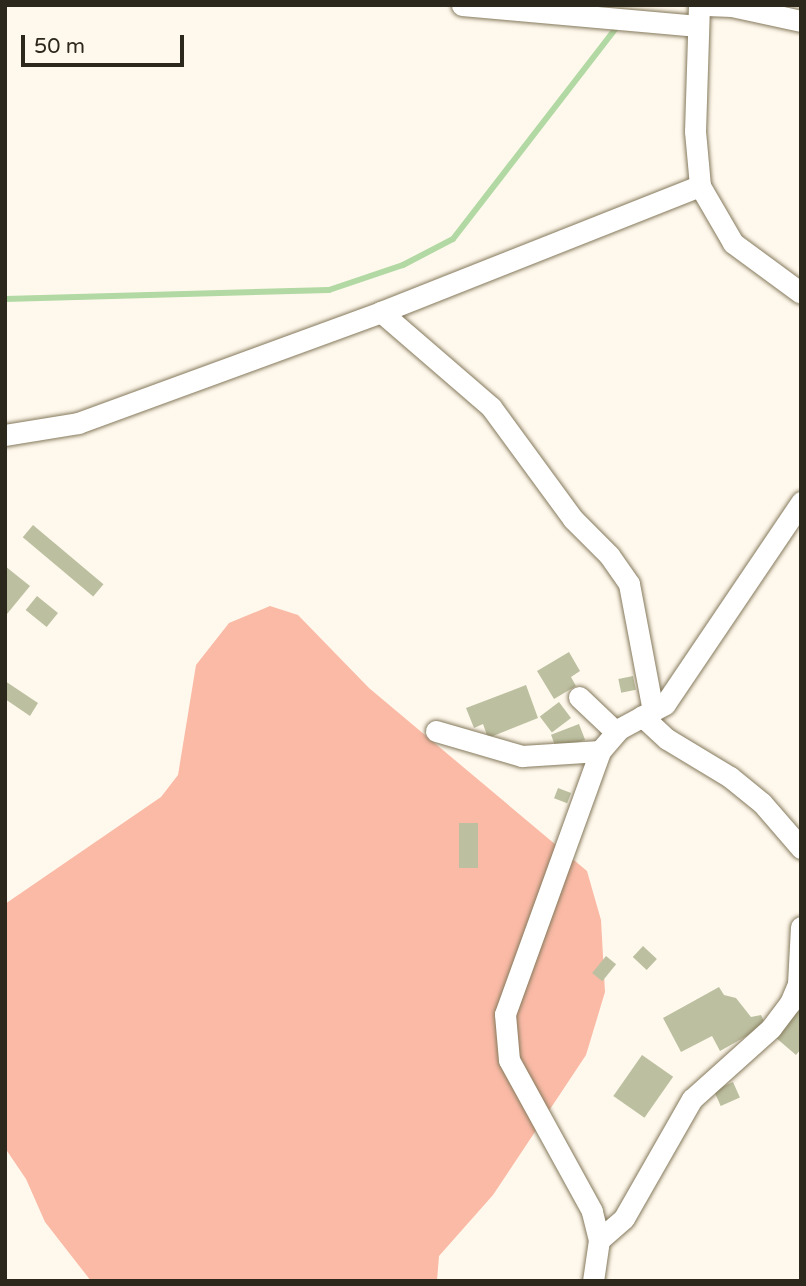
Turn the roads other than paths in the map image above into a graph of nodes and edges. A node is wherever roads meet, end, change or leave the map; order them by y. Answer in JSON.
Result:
{"nodes":[{"id":1,"x":462,"y":5,"type":"edge"},
{"id":2,"x":801,"y":21,"type":"edge"},
{"id":3,"x":698,"y":26,"type":"junction"},
{"id":4,"x":700,"y":186,"type":"junction"},
{"id":5,"x":801,"y":293,"type":"edge"},
{"id":6,"x":381,"y":312,"type":"junction"},
{"id":7,"x":5,"y":435,"type":"edge"},
{"id":8,"x":801,"y":502,"type":"edge"},
{"id":9,"x":579,"y":697,"type":"dead end"},
{"id":10,"x":648,"y":713,"type":"junction"},
{"id":11,"x":436,"y":731,"type":"dead end"},
{"id":12,"x":616,"y":732,"type":"junction"},
{"id":13,"x":600,"y":751,"type":"junction"},
{"id":14,"x":801,"y":848,"type":"edge"},
{"id":15,"x":801,"y":927,"type":"edge"},
{"id":16,"x":799,"y":985,"type":"edge"},
{"id":17,"x":599,"y":1240,"type":"junction"},
{"id":18,"x":593,"y":1281,"type":"edge"}],
"edges":[{"from":1,"to":3,"type":"street"},
{"from":2,"to":3,"type":"street"},
{"from":3,"to":4,"type":"street"},
{"from":4,"to":5,"type":"street"},
{"from":4,"to":6,"type":"street"},
{"from":6,"to":7,"type":"street"},
{"from":6,"to":10,"type":"street"},
{"from":8,"to":10,"type":"street"},
{"from":9,"to":12,"type":"street"},
{"from":10,"to":12,"type":"street"},
{"from":10,"to":14,"type":"street"},
{"from":11,"to":13,"type":"street"},
{"from":12,"to":13,"type":"street"},
{"from":13,"to":17,"type":"street"},
{"from":15,"to":16,"type":"street"},
{"from":16,"to":17,"type":"street"},
{"from":17,"to":18,"type":"street"}]}
